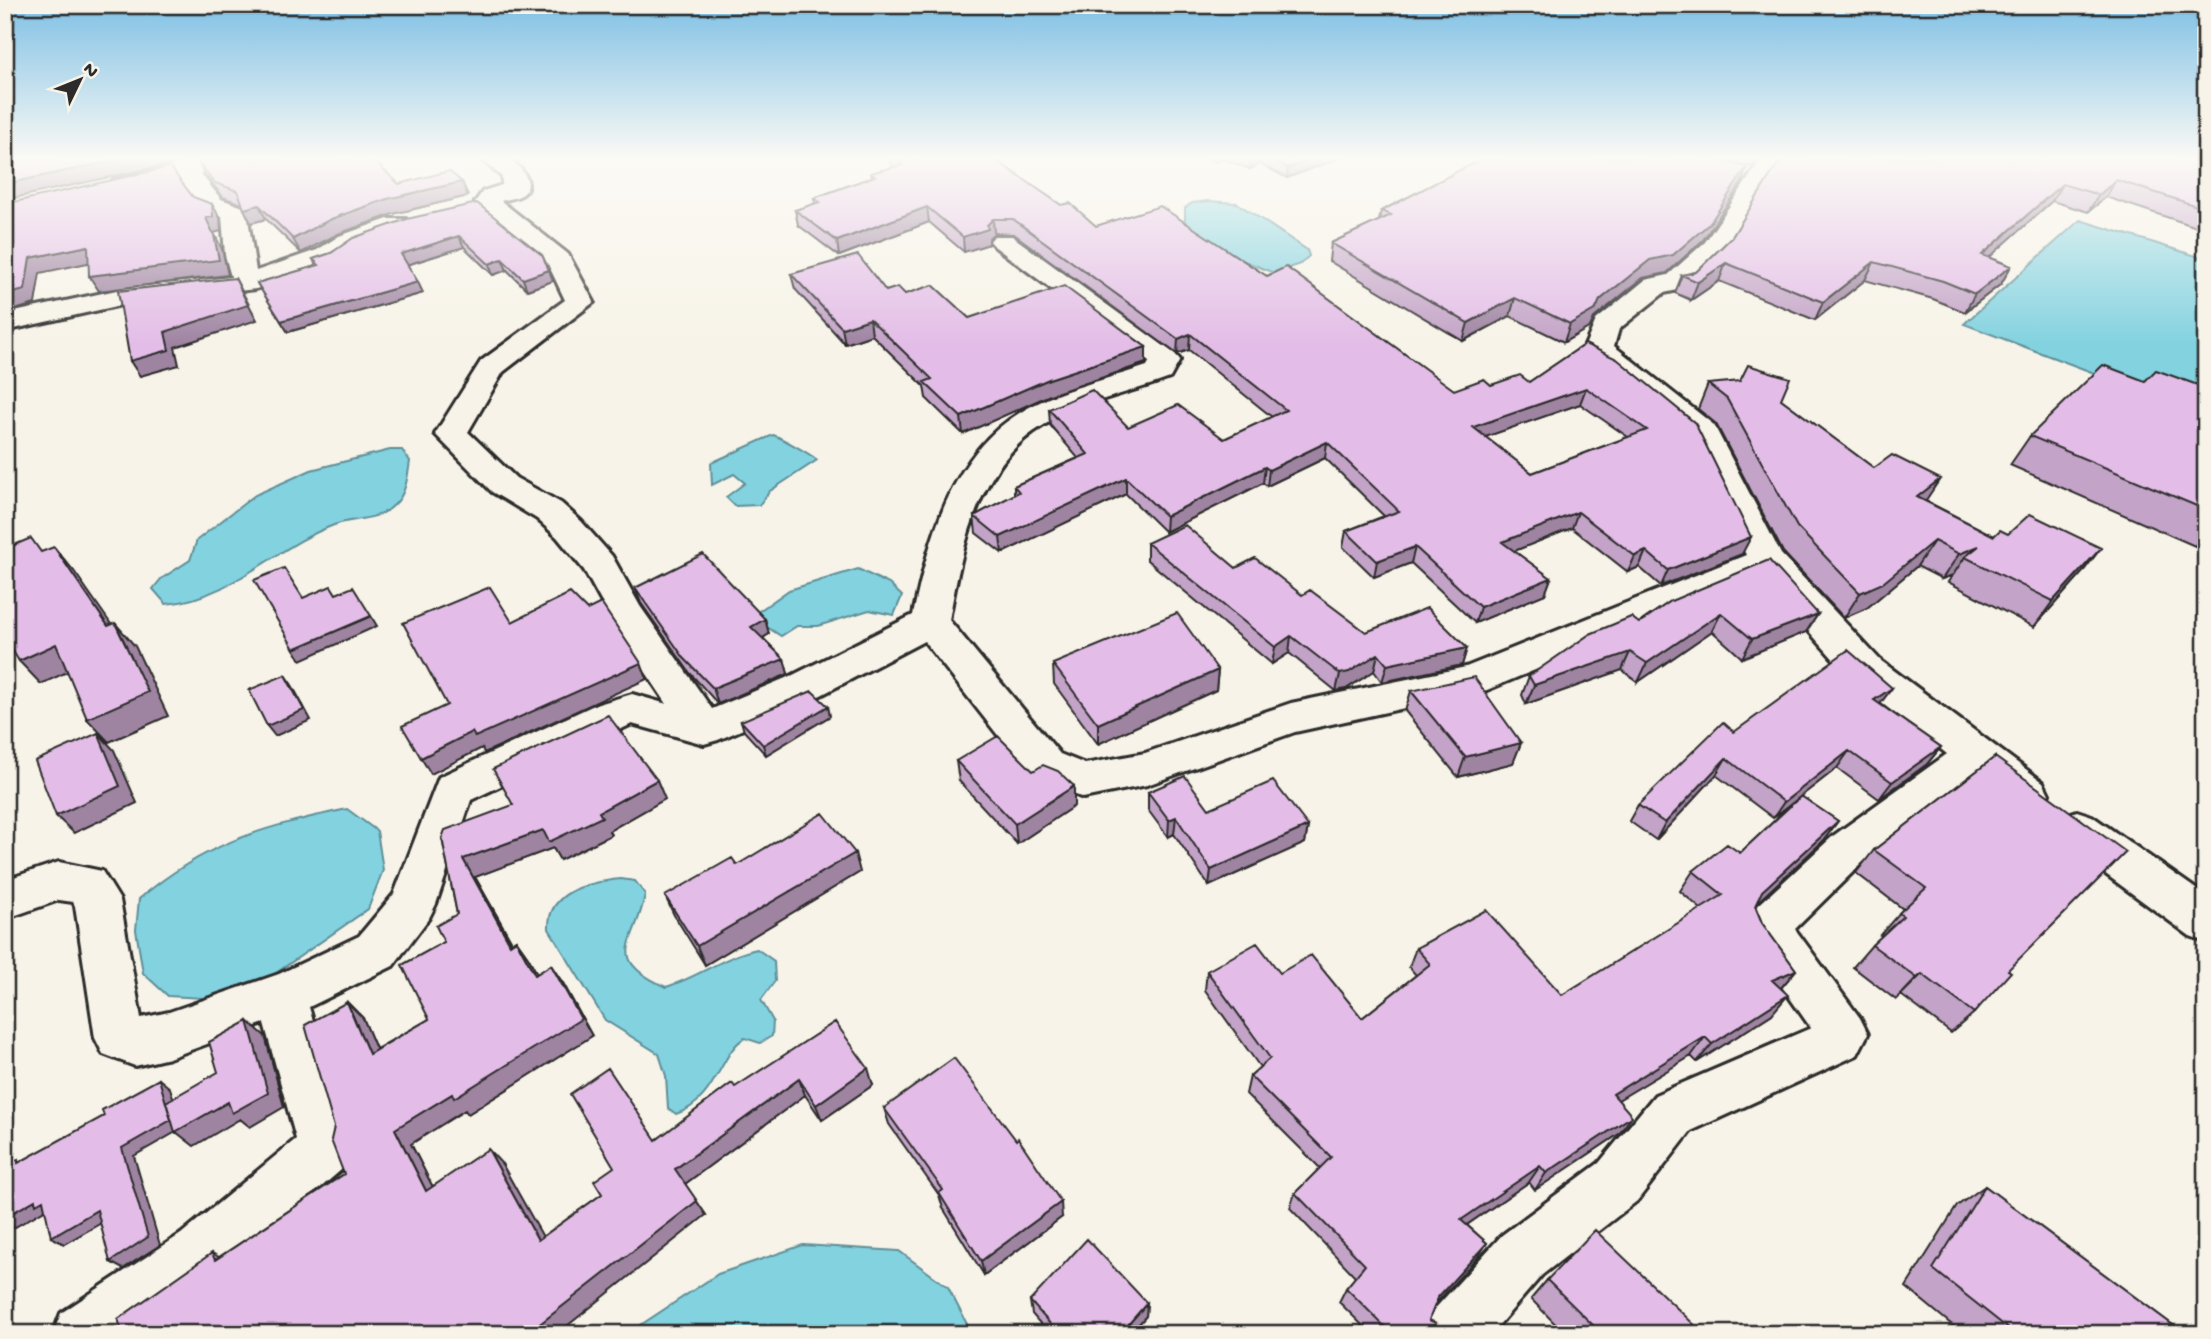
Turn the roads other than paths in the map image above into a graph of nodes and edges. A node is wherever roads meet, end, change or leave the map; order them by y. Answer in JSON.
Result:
{"nodes":[{"id":1,"x":235,"y":219,"type":"edge"},
{"id":2,"x":415,"y":219,"type":"edge"},
{"id":3,"x":496,"y":219,"type":"edge"},
{"id":4,"x":1728,"y":219,"type":"edge"},
{"id":5,"x":1003,"y":241,"type":"dead end"},
{"id":6,"x":246,"y":283,"type":"junction"},
{"id":7,"x":5,"y":323,"type":"edge"},
{"id":8,"x":1766,"y":560,"type":"junction"},
{"id":9,"x":930,"y":622,"type":"junction"},
{"id":10,"x":704,"y":729,"type":"junction"},
{"id":11,"x":1975,"y":755,"type":"junction"},
{"id":12,"x":5,"y":900,"type":"edge"},
{"id":13,"x":2206,"y":922,"type":"edge"},
{"id":14,"x":281,"y":995,"type":"junction"},
{"id":15,"x":82,"y":1334,"type":"edge"},
{"id":16,"x":1452,"y":1334,"type":"edge"}],
"edges":[{"from":1,"to":6,"type":"street"},
{"from":2,"to":6,"type":"street"},
{"from":3,"to":10,"type":"street"},
{"from":4,"to":8,"type":"street"},
{"from":5,"to":9,"type":"street"},
{"from":6,"to":7,"type":"street"},
{"from":8,"to":9,"type":"street"},
{"from":8,"to":11,"type":"street"},
{"from":9,"to":10,"type":"street"},
{"from":10,"to":14,"type":"street"},
{"from":11,"to":13,"type":"street"},
{"from":11,"to":16,"type":"street"},
{"from":12,"to":14,"type":"street"},
{"from":14,"to":15,"type":"street"}]}
